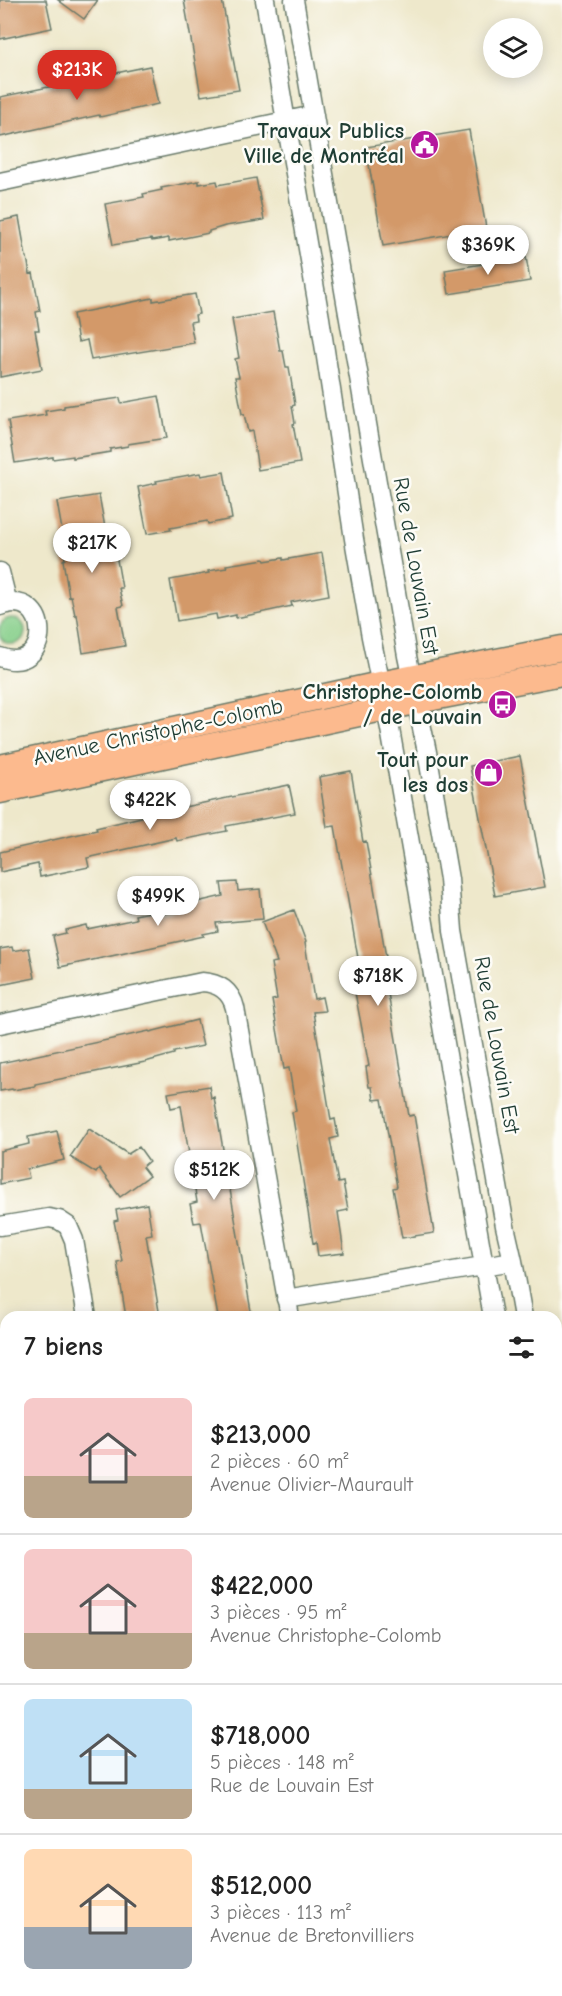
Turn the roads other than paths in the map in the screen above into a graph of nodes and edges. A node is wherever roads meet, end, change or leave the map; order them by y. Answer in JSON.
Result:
{"nodes":[{"id":1,"x":265,"y":0,"type":"edge"},
{"id":2,"x":294,"y":0,"type":"edge"},
{"id":3,"x":314,"y":115,"type":"junction"},
{"id":4,"x":286,"y":121,"type":"junction"},
{"id":5,"x":0,"y":182,"type":"edge"},
{"id":6,"x":0,"y":572,"type":"edge"},
{"id":7,"x":4,"y":605,"type":"edge"},
{"id":8,"x":562,"y":648,"type":"edge"},
{"id":9,"x":0,"y":657,"type":"edge"},
{"id":10,"x":562,"y":673,"type":"edge"},
{"id":11,"x":411,"y":678,"type":"junction"},
{"id":12,"x":380,"y":684,"type":"junction"},
{"id":13,"x":416,"y":702,"type":"junction"},
{"id":14,"x":386,"y":708,"type":"junction"},
{"id":15,"x":0,"y":766,"type":"edge"},
{"id":16,"x":0,"y":791,"type":"edge"},
{"id":17,"x":0,"y":1024,"type":"edge"},
{"id":18,"x":0,"y":1226,"type":"edge"},
{"id":19,"x":513,"y":1261,"type":"junction"},
{"id":20,"x":484,"y":1266,"type":"junction"},
{"id":21,"x":288,"y":1308,"type":"edge"},
{"id":22,"x":86,"y":1311,"type":"edge"},
{"id":23,"x":492,"y":1311,"type":"edge"},
{"id":24,"x":522,"y":1311,"type":"edge"}],
"edges":[{"from":1,"to":4,"type":"street"},
{"from":2,"to":3,"type":"street","name":"Rue de Louvain Est"},
{"from":3,"to":4,"type":"street"},
{"from":3,"to":11,"type":"street","name":"Rue de Louvain Est"},
{"from":4,"to":5,"type":"street"},
{"from":4,"to":12,"type":"street"},
{"from":6,"to":7,"type":"street"},
{"from":7,"to":9,"type":"street"},
{"from":8,"to":11,"type":"main road","name":"Avenue Christophe-Colomb"},
{"from":10,"to":13,"type":"main road","name":"Avenue Christophe-Colomb"},
{"from":11,"to":12,"type":"main road","name":"Avenue Christophe-Colomb"},
{"from":11,"to":13,"type":"street","name":"Rue de Louvain Est"},
{"from":12,"to":14,"type":"street"},
{"from":12,"to":15,"type":"main road","name":"Avenue Christophe-Colomb"},
{"from":13,"to":14,"type":"main road","name":"Avenue Christophe-Colomb"},
{"from":13,"to":19,"type":"street","name":"Rue de Louvain Est"},
{"from":14,"to":16,"type":"main road","name":"Avenue Christophe-Colomb"},
{"from":14,"to":20,"type":"street"},
{"from":17,"to":21,"type":"street"},
{"from":18,"to":22,"type":"street"},
{"from":19,"to":20,"type":"street"},
{"from":19,"to":24,"type":"street","name":"Rue de Louvain Est"},
{"from":20,"to":21,"type":"street"},
{"from":20,"to":23,"type":"street"}]}
